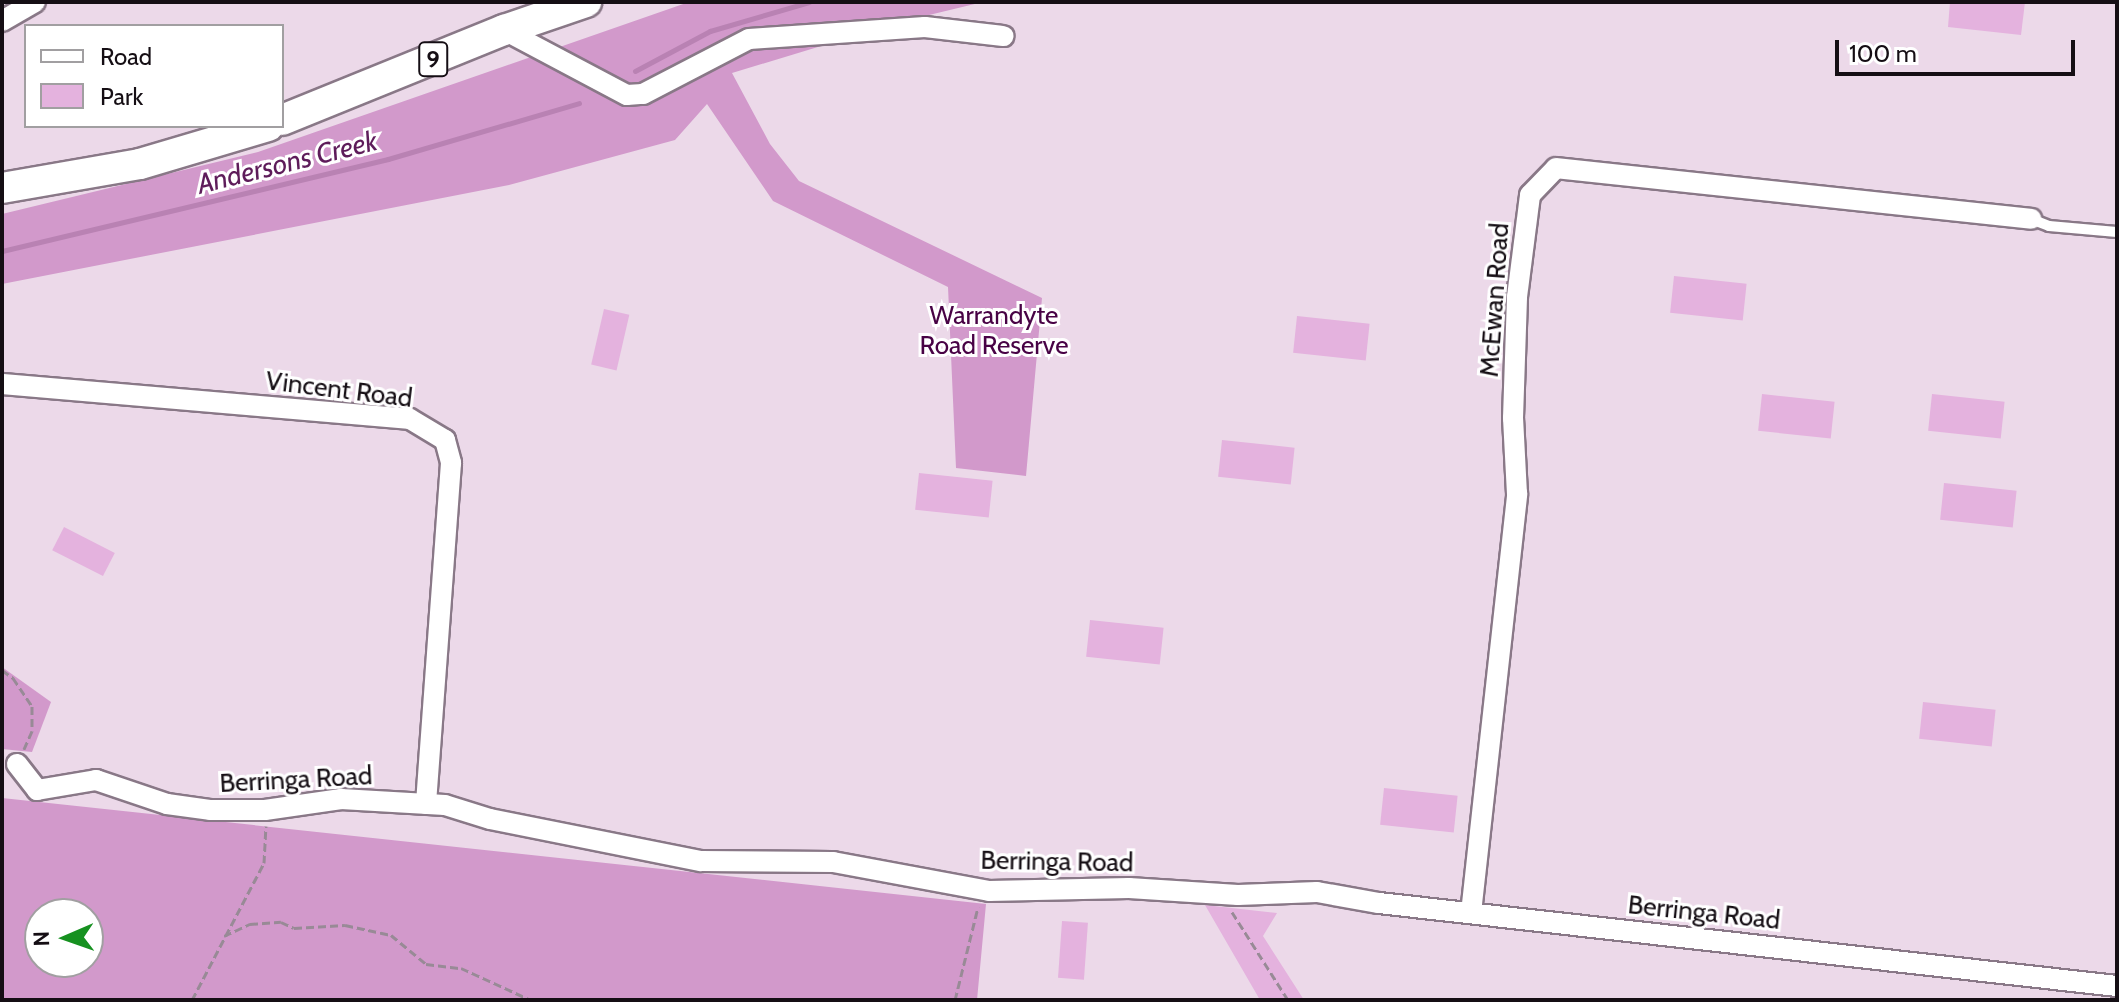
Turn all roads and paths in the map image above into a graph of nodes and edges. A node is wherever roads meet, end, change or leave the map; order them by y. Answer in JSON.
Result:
{"nodes":[{"id":1,"x":35,"y":2,"type":"edge"},
{"id":2,"x":586,"y":2,"type":"edge"},
{"id":3,"x":2,"y":21,"type":"edge"},
{"id":4,"x":504,"y":30,"type":"junction"},
{"id":5,"x":1003,"y":36,"type":"dead end"},
{"id":6,"x":284,"y":119,"type":"edge"},
{"id":7,"x":261,"y":128,"type":"edge"},
{"id":8,"x":2,"y":188,"type":"edge"},
{"id":9,"x":2031,"y":219,"type":"joint"},
{"id":10,"x":2117,"y":232,"type":"edge"},
{"id":11,"x":2,"y":384,"type":"edge"},
{"id":12,"x":2,"y":670,"type":"edge"},
{"id":13,"x":17,"y":764,"type":"joint"},
{"id":14,"x":426,"y":804,"type":"junction"},
{"id":15,"x":265,"y":810,"type":"junction"},
{"id":16,"x":989,"y":891,"type":"junction"},
{"id":17,"x":1221,"y":894,"type":"junction"},
{"id":18,"x":1471,"y":913,"type":"junction"},
{"id":19,"x":224,"y":936,"type":"junction"},
{"id":20,"x":2117,"y":986,"type":"edge"},
{"id":21,"x":192,"y":1000,"type":"edge"},
{"id":22,"x":531,"y":1000,"type":"edge"},
{"id":23,"x":955,"y":1000,"type":"edge"},
{"id":24,"x":1288,"y":1000,"type":"edge"}],
"edges":[{"from":1,"to":3,"type":"street"},
{"from":2,"to":4,"type":"main road","number":"9"},
{"from":4,"to":5,"type":"street"},
{"from":4,"to":6,"type":"main road","number":"9"},
{"from":7,"to":8,"type":"main road"},
{"from":9,"to":10,"type":"lane","name":"McEwan Road"},
{"from":9,"to":18,"type":"street","name":"McEwan Road"},
{"from":11,"to":14,"type":"street","name":"Vincent Road"},
{"from":12,"to":13,"type":"path"},
{"from":13,"to":15,"type":"street","name":"Berringa Road"},
{"from":14,"to":15,"type":"street","name":"Berringa Road"},
{"from":14,"to":16,"type":"street","name":"Berringa Road"},
{"from":15,"to":19,"type":"path"},
{"from":16,"to":17,"type":"street","name":"Berringa Road"},
{"from":16,"to":23,"type":"path"},
{"from":17,"to":18,"type":"street","name":"Berringa Road"},
{"from":17,"to":24,"type":"path"},
{"from":18,"to":20,"type":"street","name":"Berringa Road"},
{"from":19,"to":21,"type":"path"},
{"from":19,"to":22,"type":"path"}]}
